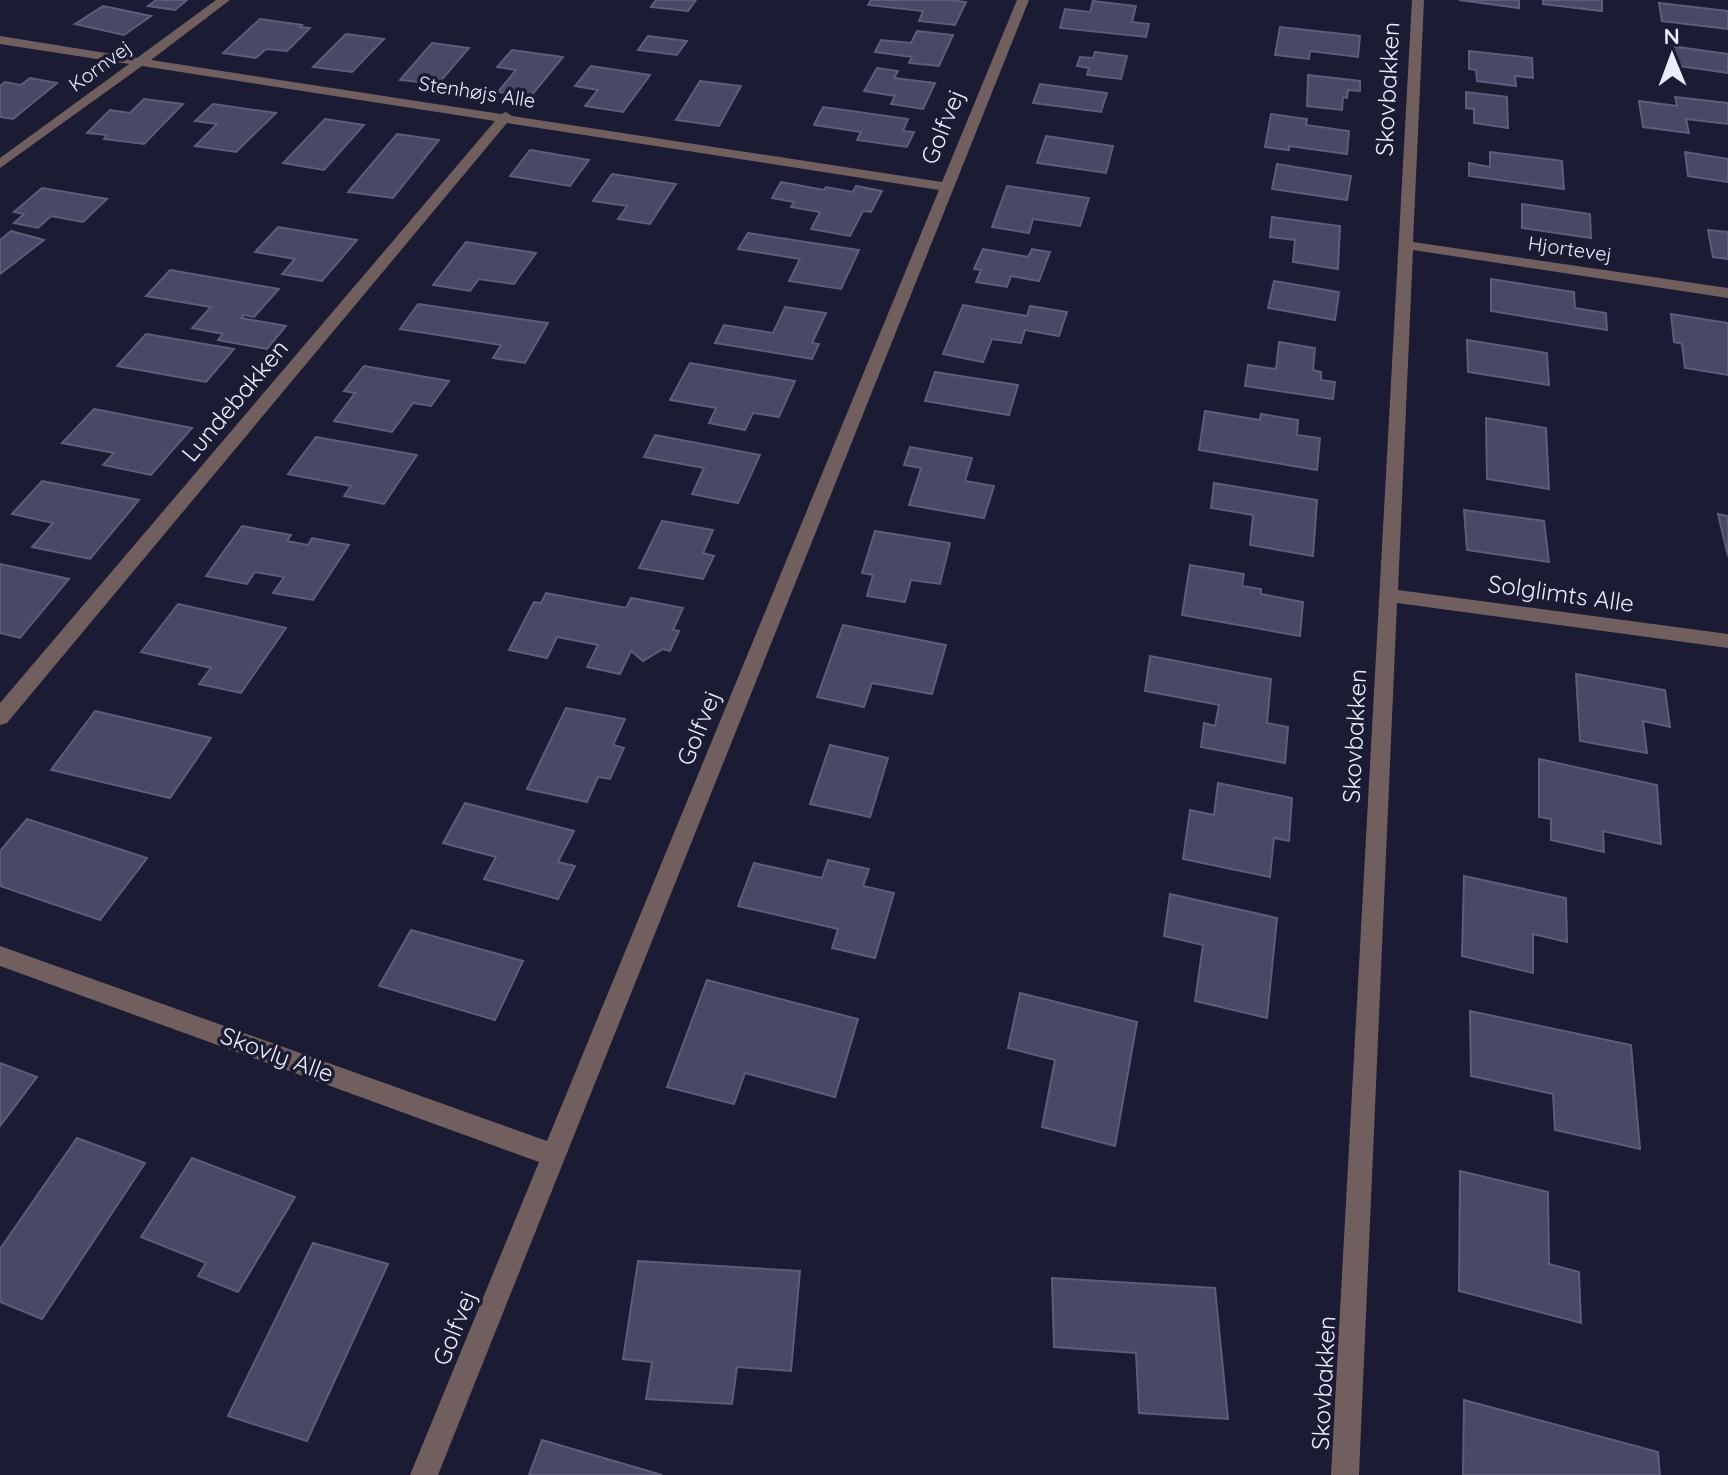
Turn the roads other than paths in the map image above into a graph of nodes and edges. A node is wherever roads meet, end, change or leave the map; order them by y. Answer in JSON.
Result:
{"nodes":[{"id":1,"x":224,"y":0,"type":"edge"},
{"id":2,"x":1023,"y":0,"type":"edge"},
{"id":3,"x":1418,"y":0,"type":"edge"},
{"id":4,"x":0,"y":40,"type":"edge"},
{"id":5,"x":140,"y":61,"type":"junction"},
{"id":6,"x":506,"y":116,"type":"junction"},
{"id":7,"x":0,"y":164,"type":"edge"},
{"id":8,"x":947,"y":187,"type":"junction"},
{"id":9,"x":1406,"y":245,"type":"junction"},
{"id":10,"x":1728,"y":293,"type":"edge"},
{"id":11,"x":1388,"y":595,"type":"junction"},
{"id":12,"x":1728,"y":641,"type":"edge"},
{"id":13,"x":0,"y":717,"type":"edge"},
{"id":14,"x":0,"y":956,"type":"edge"},
{"id":15,"x":553,"y":1155,"type":"junction"},
{"id":16,"x":424,"y":1475,"type":"edge"},
{"id":17,"x":1345,"y":1475,"type":"edge"}],
"edges":[{"from":1,"to":5,"type":"street","name":"Kornvej"},
{"from":2,"to":8,"type":"street","name":"Golfvej"},
{"from":3,"to":9,"type":"street","name":"Skovbakken"},
{"from":4,"to":5,"type":"street","name":"Stenhøjs Alle"},
{"from":5,"to":6,"type":"street","name":"Stenhøjs Alle"},
{"from":5,"to":7,"type":"street","name":"Kornvej"},
{"from":6,"to":8,"type":"street","name":"Stenhøjs Alle"},
{"from":6,"to":13,"type":"street","name":"Lundebakken"},
{"from":8,"to":15,"type":"street","name":"Golfvej"},
{"from":9,"to":10,"type":"street","name":"Hjortevej"},
{"from":9,"to":11,"type":"street","name":"Skovbakken"},
{"from":11,"to":12,"type":"street","name":"Solglimts Alle"},
{"from":11,"to":17,"type":"street","name":"Skovbakken"},
{"from":14,"to":15,"type":"street","name":"Skovly Alle"},
{"from":15,"to":16,"type":"street","name":"Golfvej"}]}
